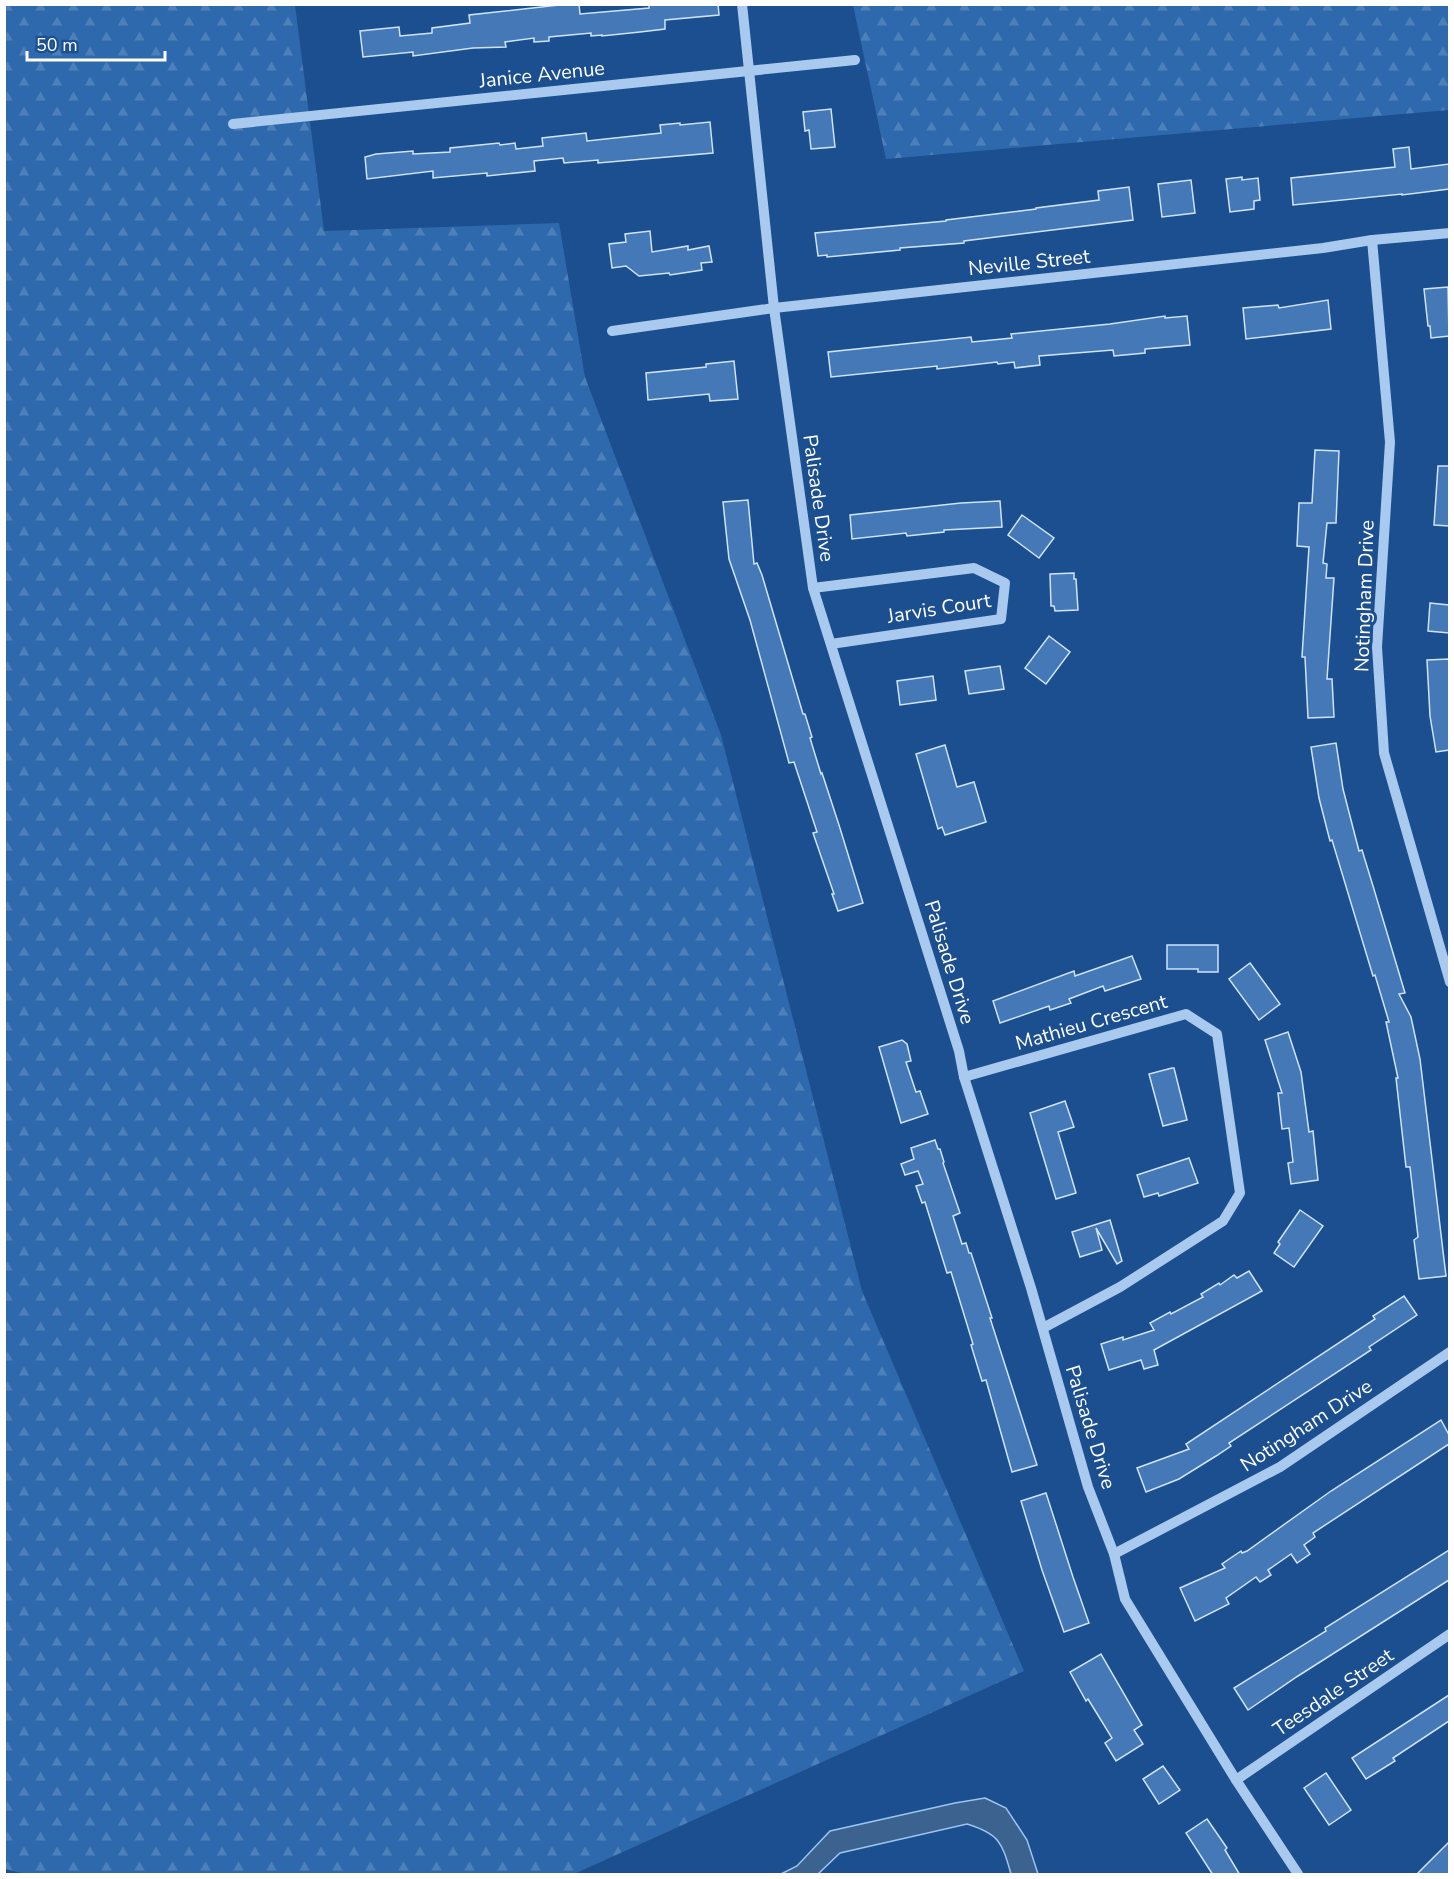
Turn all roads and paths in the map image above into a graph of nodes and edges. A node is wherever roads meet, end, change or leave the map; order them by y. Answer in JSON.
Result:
{"nodes":[{"id":1,"x":742,"y":4,"type":"edge"},
{"id":2,"x":855,"y":60,"type":"dead end"},
{"id":3,"x":749,"y":71,"type":"junction"},
{"id":4,"x":233,"y":124,"type":"dead end"},
{"id":5,"x":1449,"y":232,"type":"edge"},
{"id":6,"x":1372,"y":240,"type":"junction"},
{"id":7,"x":774,"y":308,"type":"junction"},
{"id":8,"x":612,"y":331,"type":"dead end"},
{"id":9,"x":813,"y":588,"type":"junction"},
{"id":10,"x":831,"y":644,"type":"junction"},
{"id":11,"x":1449,"y":982,"type":"edge"},
{"id":12,"x":964,"y":1077,"type":"junction"},
{"id":13,"x":1043,"y":1328,"type":"junction"},
{"id":14,"x":1449,"y":1352,"type":"edge"},
{"id":15,"x":1114,"y":1554,"type":"junction"},
{"id":16,"x":1449,"y":1634,"type":"edge"},
{"id":17,"x":1236,"y":1780,"type":"junction"},
{"id":18,"x":1298,"y":1875,"type":"edge"}],
"edges":[{"from":1,"to":3,"type":"street","name":"Palisade Drive"},
{"from":2,"to":3,"type":"street","name":"Janice Avenue"},
{"from":3,"to":4,"type":"street","name":"Janice Avenue"},
{"from":3,"to":7,"type":"street","name":"Palisade Drive"},
{"from":5,"to":6,"type":"street","name":"Neville Street"},
{"from":6,"to":7,"type":"street","name":"Neville Street"},
{"from":6,"to":11,"type":"street","name":"Notingham Drive"},
{"from":7,"to":8,"type":"street","name":"Neville Street"},
{"from":7,"to":9,"type":"street","name":"Palisade Drive"},
{"from":9,"to":10,"type":"street","name":"Palisade Drive"},
{"from":9,"to":10,"type":"street","name":"Jarvis Court"},
{"from":10,"to":12,"type":"street","name":"Palisade Drive"},
{"from":12,"to":13,"type":"street","name":"Palisade Drive"},
{"from":12,"to":13,"type":"street","name":"Mathieu Crescent"},
{"from":13,"to":15,"type":"street","name":"Palisade Drive"},
{"from":14,"to":15,"type":"street","name":"Notingham Drive"},
{"from":15,"to":17,"type":"street","name":"Palisade Drive"},
{"from":16,"to":17,"type":"street","name":"Teesdale Street"},
{"from":17,"to":18,"type":"street","name":"Palisade Drive"}]}
